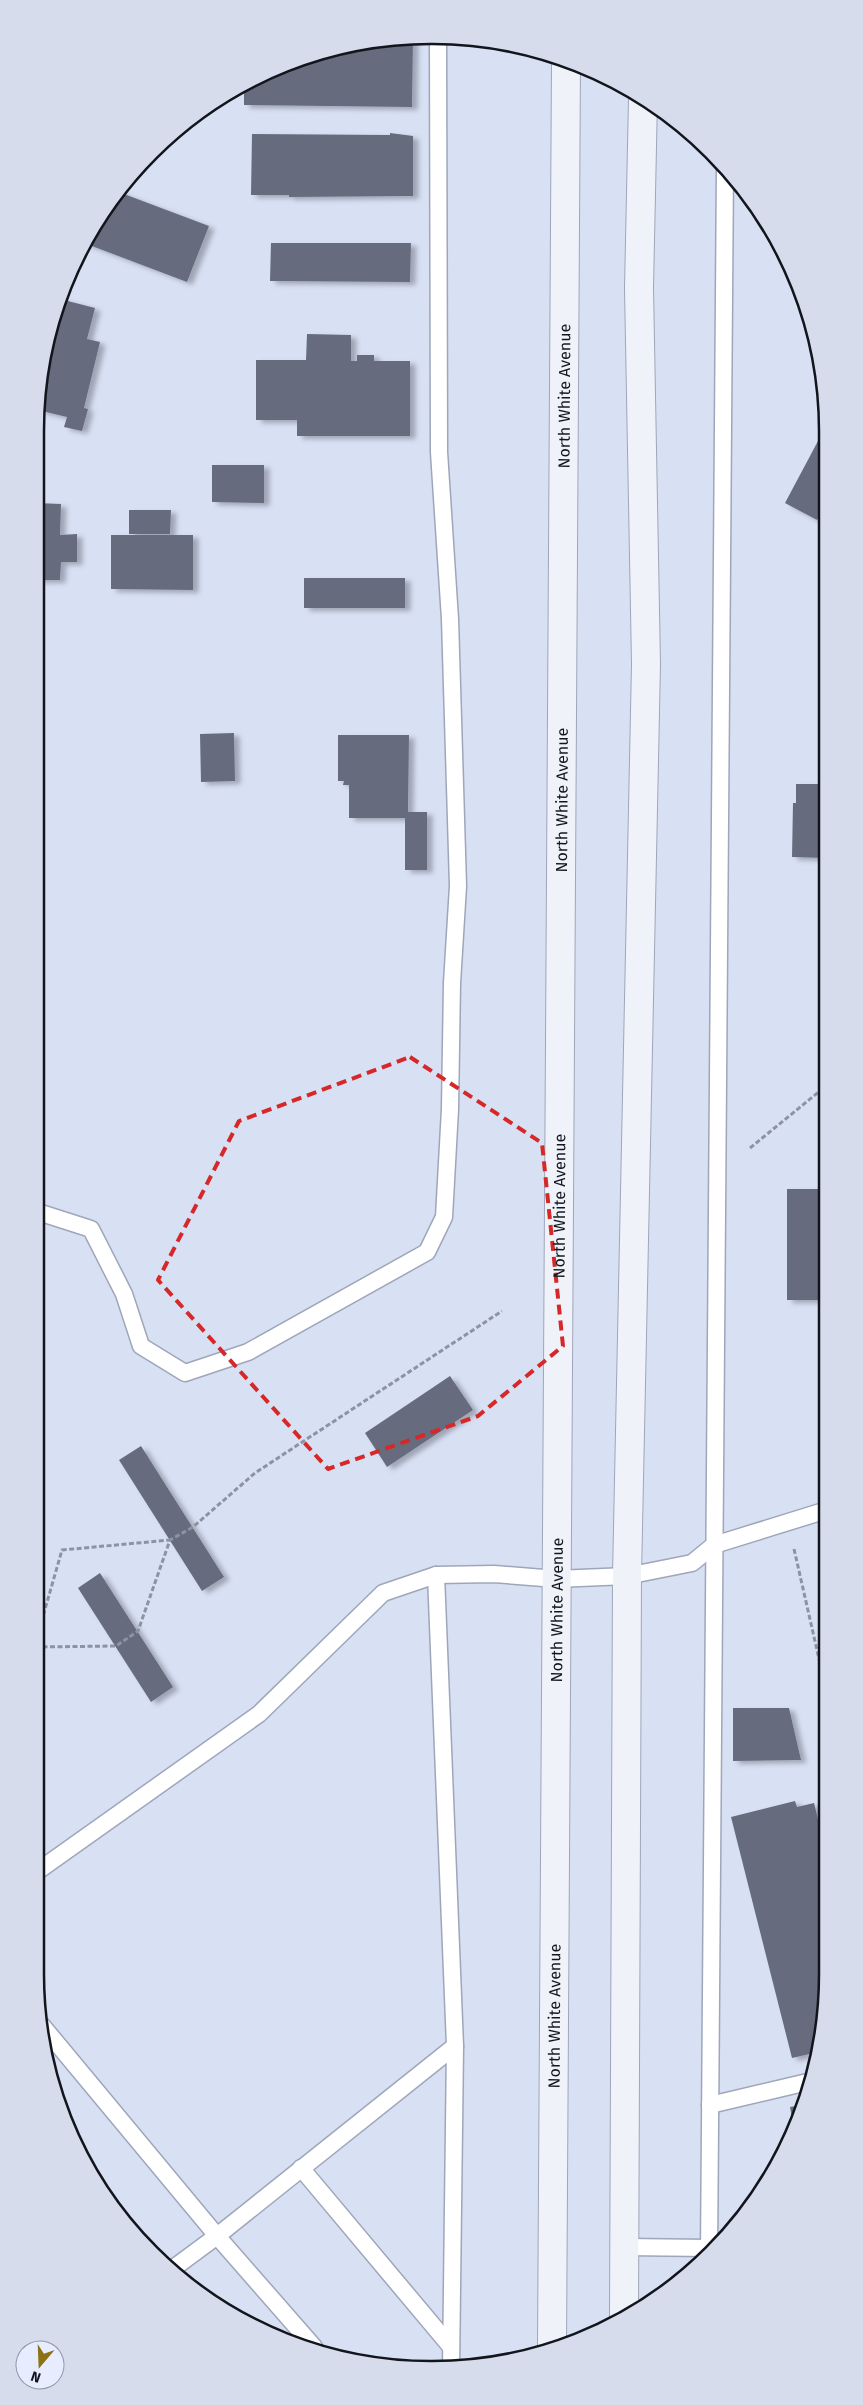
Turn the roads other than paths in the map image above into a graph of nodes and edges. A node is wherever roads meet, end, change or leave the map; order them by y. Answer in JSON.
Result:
{"nodes":[{"id":1,"x":438,"y":44,"type":"edge"},
{"id":2,"x":566,"y":68,"type":"edge"},
{"id":3,"x":643,"y":107,"type":"edge"},
{"id":4,"x":725,"y":178,"type":"edge"},
{"id":5,"x":44,"y":1214,"type":"edge"},
{"id":6,"x":819,"y":1512,"type":"edge"},
{"id":7,"x":714,"y":1545,"type":"junction"},
{"id":8,"x":436,"y":1575,"type":"junction"},
{"id":9,"x":627,"y":1576,"type":"junction"},
{"id":10,"x":556,"y":1579,"type":"junction"},
{"id":11,"x":44,"y":1867,"type":"edge"},
{"id":12,"x":48,"y":2033,"type":"edge"},
{"id":13,"x":455,"y":2046,"type":"junction"},
{"id":14,"x":803,"y":2083,"type":"edge"},
{"id":15,"x":710,"y":2105,"type":"junction"},
{"id":16,"x":301,"y":2168,"type":"junction"},
{"id":17,"x":217,"y":2236,"type":"junction"},
{"id":18,"x":709,"y":2245,"type":"edge"},
{"id":19,"x":625,"y":2247,"type":"junction"},
{"id":20,"x":702,"y":2252,"type":"edge"},
{"id":21,"x":177,"y":2266,"type":"edge"},
{"id":22,"x":624,"y":2309,"type":"edge"},
{"id":23,"x":309,"y":2342,"type":"edge"},
{"id":24,"x":552,"y":2342,"type":"edge"},
{"id":25,"x":451,"y":2347,"type":"junction"},
{"id":26,"x":451,"y":2360,"type":"edge"}],
"edges":[{"from":1,"to":5,"type":"lane"},
{"from":2,"to":10,"type":"main road","name":"North White Avenue"},
{"from":3,"to":9,"type":"main road"},
{"from":4,"to":7,"type":"lane"},
{"from":6,"to":7,"type":"lane"},
{"from":7,"to":9,"type":"lane"},
{"from":7,"to":15,"type":"lane"},
{"from":8,"to":10,"type":"lane"},
{"from":8,"to":11,"type":"lane"},
{"from":8,"to":13,"type":"lane"},
{"from":9,"to":10,"type":"lane"},
{"from":9,"to":19,"type":"main road"},
{"from":10,"to":24,"type":"main road","name":"North White Avenue"},
{"from":12,"to":17,"type":"lane"},
{"from":13,"to":16,"type":"lane"},
{"from":13,"to":25,"type":"lane"},
{"from":14,"to":15,"type":"lane"},
{"from":15,"to":18,"type":"lane"},
{"from":16,"to":17,"type":"lane"},
{"from":16,"to":25,"type":"lane"},
{"from":17,"to":21,"type":"lane"},
{"from":17,"to":23,"type":"lane"},
{"from":19,"to":20,"type":"lane"},
{"from":19,"to":22,"type":"main road"},
{"from":25,"to":26,"type":"lane"}]}
